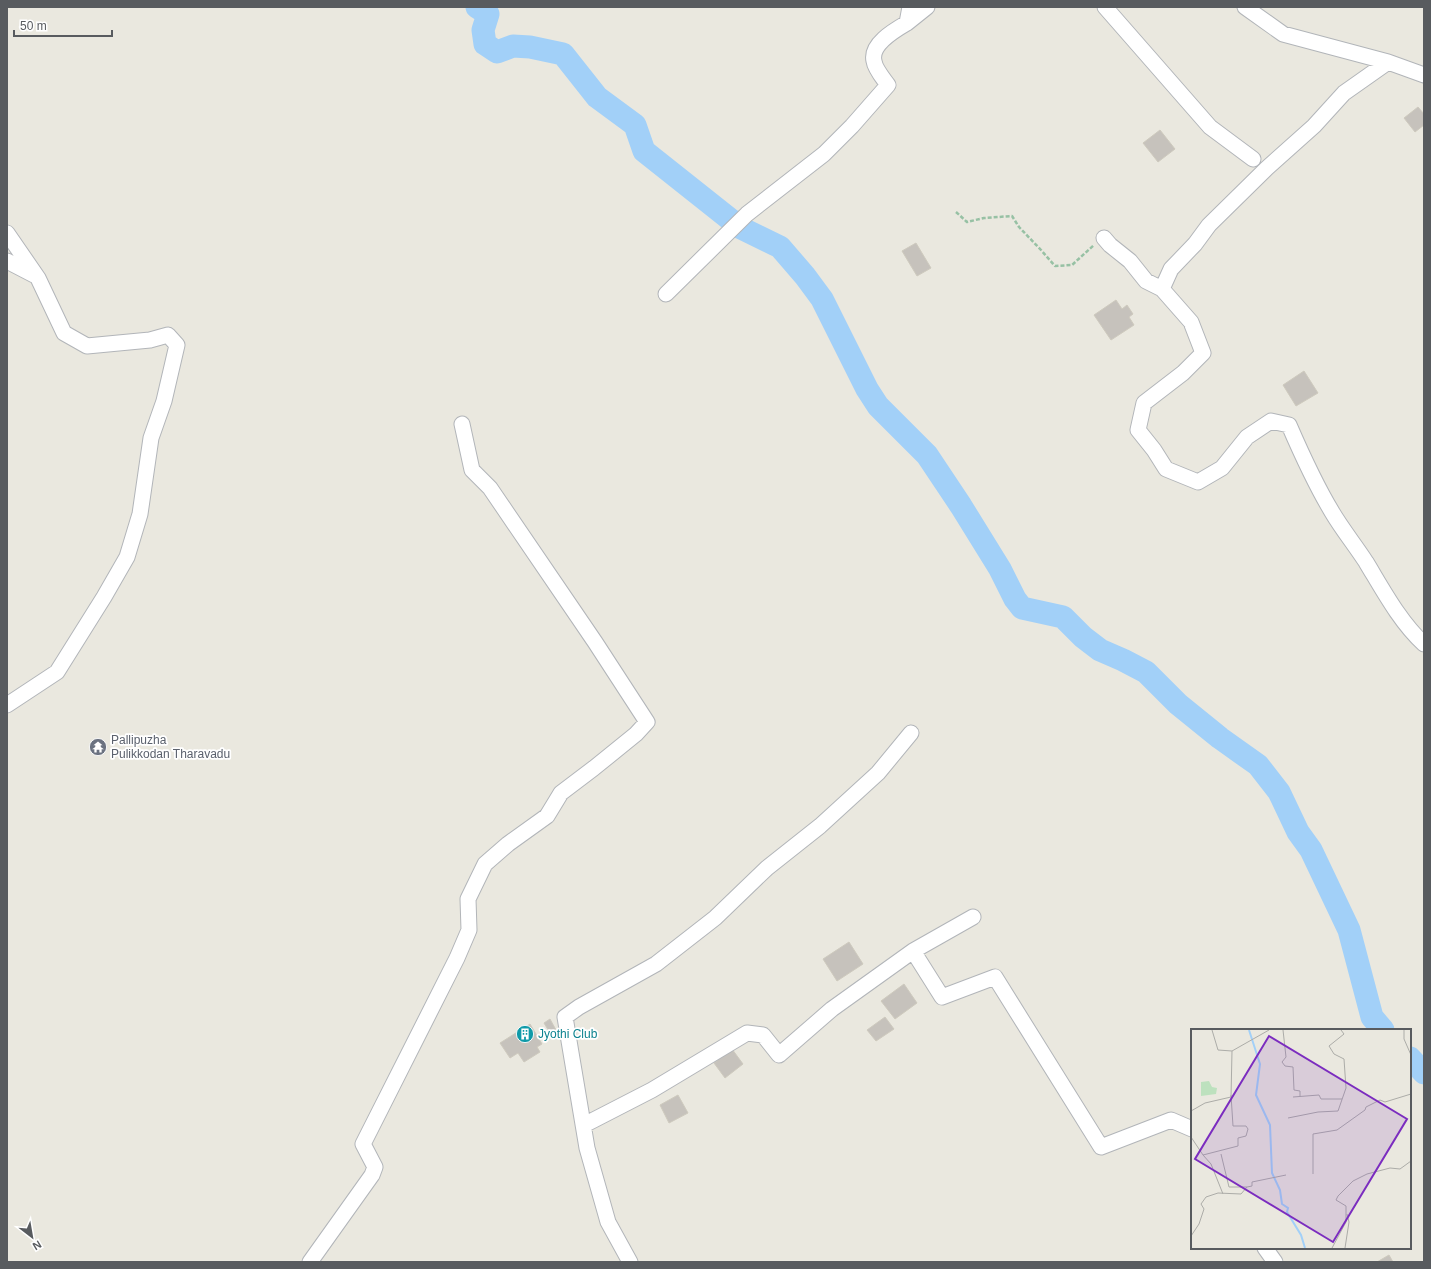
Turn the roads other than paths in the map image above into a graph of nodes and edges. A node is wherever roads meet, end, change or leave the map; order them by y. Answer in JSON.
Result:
{"nodes":[{"id":1,"x":910,"y":7,"type":"edge"},
{"id":2,"x":927,"y":7,"type":"edge"},
{"id":3,"x":1105,"y":7,"type":"edge"},
{"id":4,"x":1245,"y":7,"type":"edge"},
{"id":5,"x":906,"y":23,"type":"junction"},
{"id":6,"x":1388,"y":62,"type":"junction"},
{"id":7,"x":1424,"y":75,"type":"edge"},
{"id":8,"x":1253,"y":159,"type":"dead end"},
{"id":9,"x":7,"y":233,"type":"edge"},
{"id":10,"x":1104,"y":238,"type":"road end"},
{"id":11,"x":7,"y":261,"type":"edge"},
{"id":12,"x":38,"y":278,"type":"junction"},
{"id":13,"x":1162,"y":289,"type":"junction"},
{"id":14,"x":666,"y":294,"type":"dead end"},
{"id":15,"x":462,"y":424,"type":"dead end"},
{"id":16,"x":1424,"y":644,"type":"edge"},
{"id":17,"x":7,"y":705,"type":"edge"},
{"id":18,"x":911,"y":732,"type":"dead end"},
{"id":19,"x":972,"y":917,"type":"dead end"},
{"id":20,"x":913,"y":951,"type":"junction"},
{"id":21,"x":584,"y":1125,"type":"junction"},
{"id":22,"x":1191,"y":1129,"type":"edge"},
{"id":23,"x":1266,"y":1249,"type":"edge"},
{"id":24,"x":310,"y":1262,"type":"edge"},
{"id":25,"x":630,"y":1262,"type":"edge"},
{"id":26,"x":1275,"y":1262,"type":"edge"}],
"edges":[{"from":1,"to":5,"type":"street"},
{"from":2,"to":5,"type":"street"},
{"from":3,"to":8,"type":"street"},
{"from":4,"to":6,"type":"street"},
{"from":5,"to":14,"type":"street"},
{"from":6,"to":7,"type":"street"},
{"from":6,"to":13,"type":"street"},
{"from":9,"to":12,"type":"street"},
{"from":10,"to":13,"type":"street"},
{"from":11,"to":12,"type":"street"},
{"from":12,"to":17,"type":"street"},
{"from":13,"to":16,"type":"street"},
{"from":15,"to":24,"type":"street"},
{"from":18,"to":21,"type":"street"},
{"from":19,"to":20,"type":"street"},
{"from":20,"to":21,"type":"street"},
{"from":20,"to":22,"type":"street"},
{"from":21,"to":25,"type":"street"},
{"from":23,"to":26,"type":"street"}]}
